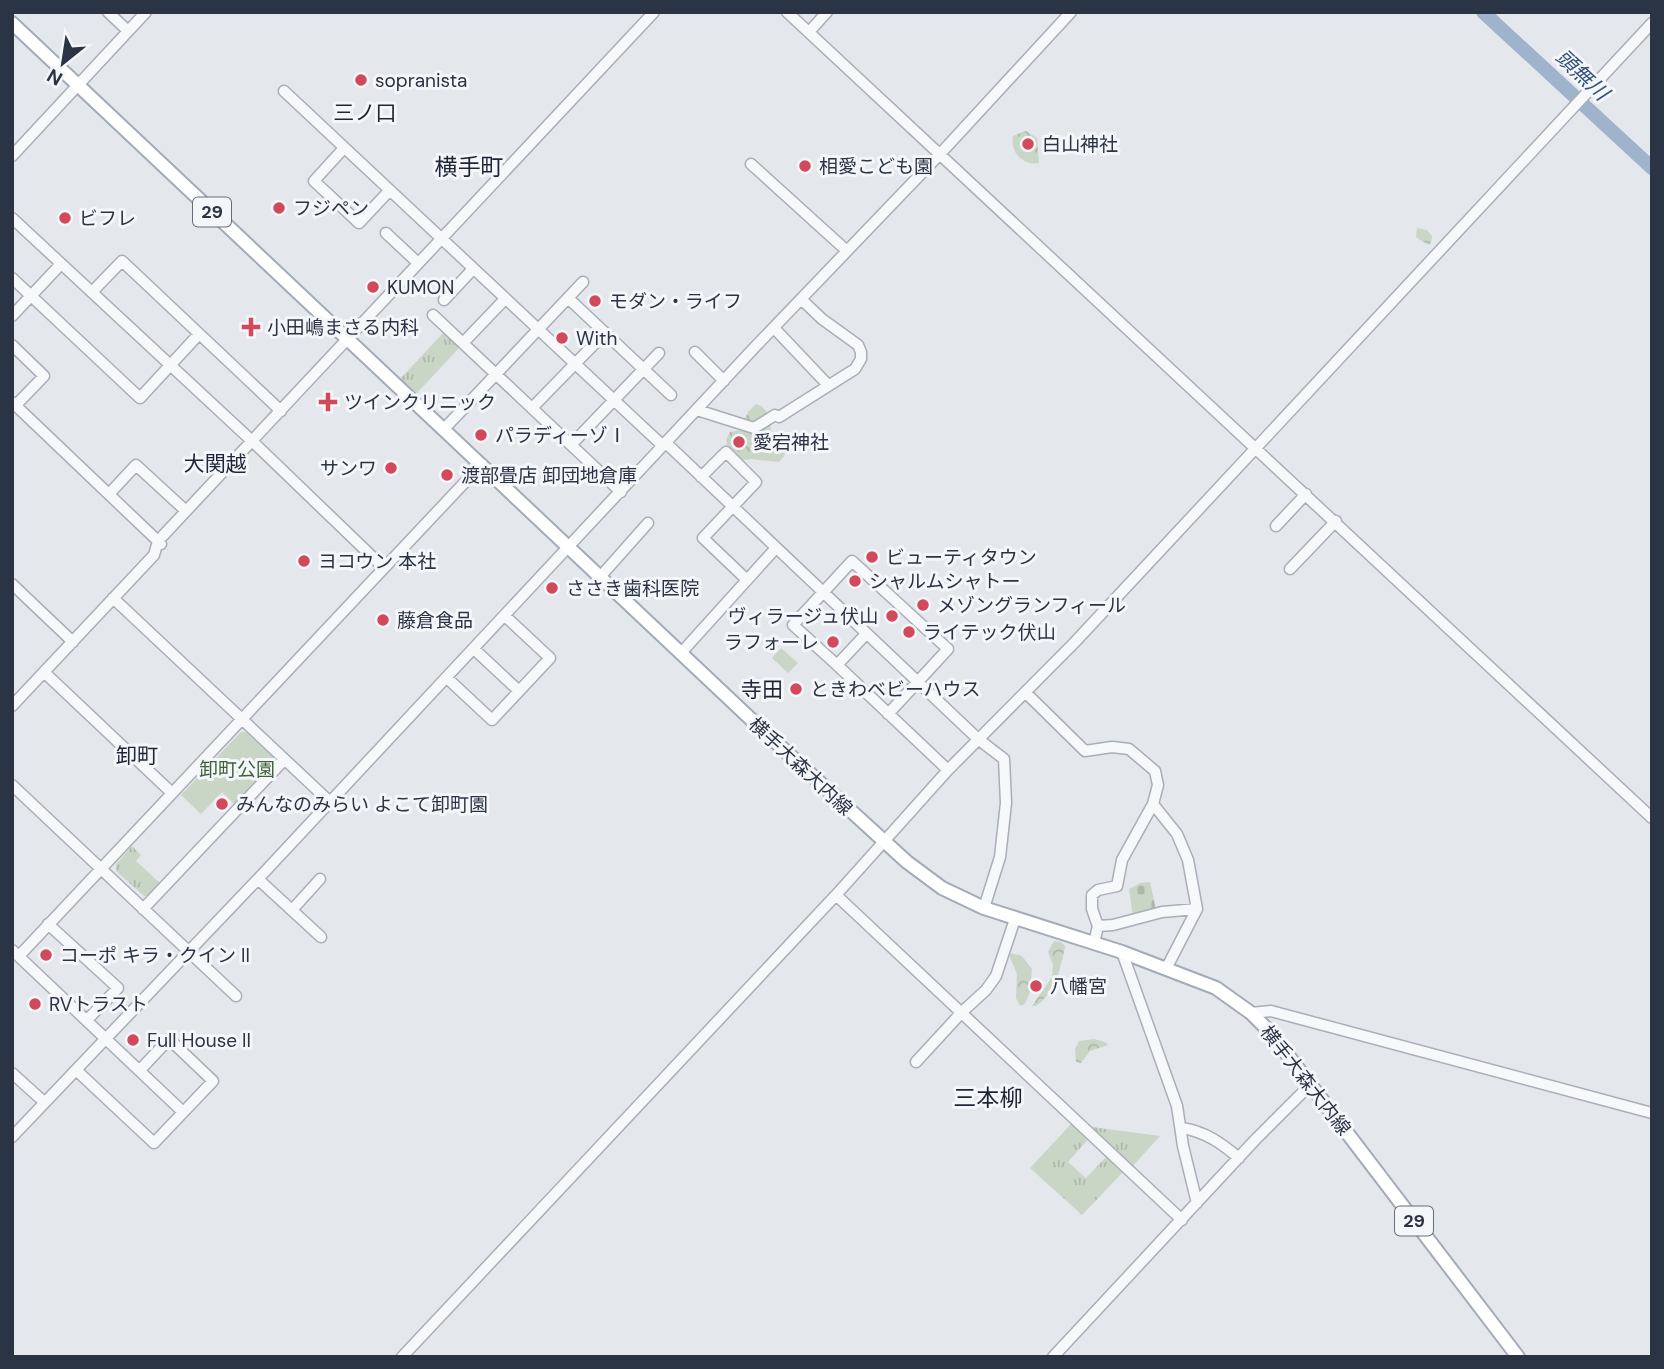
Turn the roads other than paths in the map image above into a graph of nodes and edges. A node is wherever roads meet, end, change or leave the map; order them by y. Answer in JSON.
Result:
{"nodes":[{"id":1,"x":108,"y":12,"type":"edge"},
{"id":2,"x":146,"y":12,"type":"edge"},
{"id":3,"x":654,"y":12,"type":"edge"},
{"id":4,"x":787,"y":12,"type":"edge"},
{"id":5,"x":827,"y":12,"type":"edge"},
{"id":6,"x":1071,"y":12,"type":"edge"},
{"id":7,"x":12,"y":23,"type":"edge"},
{"id":8,"x":1652,"y":23,"type":"edge"},
{"id":9,"x":128,"y":31,"type":"junction"},
{"id":10,"x":809,"y":32,"type":"junction"},
{"id":11,"x":78,"y":85,"type":"junction"},
{"id":12,"x":284,"y":91,"type":"dead end"},
{"id":13,"x":344,"y":148,"type":"junction"},
{"id":14,"x":940,"y":154,"type":"junction"},
{"id":15,"x":12,"y":156,"type":"edge"},
{"id":16,"x":751,"y":164,"type":"dead end"},
{"id":17,"x":389,"y":191,"type":"junction"},
{"id":18,"x":13,"y":219,"type":"edge"},
{"id":19,"x":386,"y":233,"type":"dead end"},
{"id":20,"x":441,"y":239,"type":"junction"},
{"id":21,"x":848,"y":251,"type":"junction"},
{"id":22,"x":418,"y":263,"type":"junction"},
{"id":23,"x":61,"y":264,"type":"junction"},
{"id":24,"x":473,"y":269,"type":"junction"},
{"id":25,"x":12,"y":278,"type":"edge"},
{"id":26,"x":583,"y":282,"type":"dead end"},
{"id":27,"x":92,"y":292,"type":"junction"},
{"id":28,"x":32,"y":296,"type":"junction"},
{"id":29,"x":568,"y":298,"type":"junction"},
{"id":30,"x":505,"y":299,"type":"junction"},
{"id":31,"x":801,"y":299,"type":"junction"},
{"id":32,"x":444,"y":300,"type":"dead end"},
{"id":33,"x":433,"y":315,"type":"dead end"},
{"id":34,"x":12,"y":316,"type":"edge"},
{"id":35,"x":774,"y":328,"type":"junction"},
{"id":36,"x":538,"y":330,"type":"junction"},
{"id":37,"x":605,"y":333,"type":"junction"},
{"id":38,"x":199,"y":334,"type":"junction"},
{"id":39,"x":347,"y":339,"type":"junction"},
{"id":40,"x":463,"y":343,"type":"junction"},
{"id":41,"x":12,"y":345,"type":"edge"},
{"id":42,"x":695,"y":352,"type":"dead end"},
{"id":43,"x":659,"y":353,"type":"dead end"},
{"id":44,"x":575,"y":364,"type":"junction"},
{"id":45,"x":171,"y":365,"type":"junction"},
{"id":46,"x":643,"y":369,"type":"junction"},
{"id":47,"x":496,"y":374,"type":"junction"},
{"id":48,"x":724,"y":381,"type":"junction"},
{"id":49,"x":828,"y":385,"type":"junction"},
{"id":50,"x":671,"y":396,"type":"dead end"},
{"id":51,"x":614,"y":400,"type":"junction"},
{"id":52,"x":14,"y":404,"type":"edge"},
{"id":53,"x":532,"y":408,"type":"junction"},
{"id":54,"x":696,"y":410,"type":"junction"},
{"id":55,"x":281,"y":411,"type":"junction"},
{"id":56,"x":444,"y":429,"type":"junction"},
{"id":57,"x":252,"y":441,"type":"junction"},
{"id":58,"x":571,"y":445,"type":"junction"},
{"id":59,"x":664,"y":445,"type":"junction"},
{"id":60,"x":1255,"y":448,"type":"junction"},
{"id":61,"x":482,"y":464,"type":"junction"},
{"id":62,"x":701,"y":477,"type":"junction"},
{"id":63,"x":621,"y":492,"type":"junction"},
{"id":64,"x":109,"y":494,"type":"junction"},
{"id":65,"x":1306,"y":494,"type":"junction"},
{"id":66,"x":732,"y":507,"type":"junction"},
{"id":67,"x":186,"y":511,"type":"junction"},
{"id":68,"x":1336,"y":522,"type":"junction"},
{"id":69,"x":648,"y":523,"type":"dead end"},
{"id":70,"x":1276,"y":526,"type":"dead end"},
{"id":71,"x":161,"y":543,"type":"junction"},
{"id":72,"x":569,"y":548,"type":"junction"},
{"id":73,"x":775,"y":549,"type":"junction"},
{"id":74,"x":384,"y":568,"type":"junction"},
{"id":75,"x":1290,"y":569,"type":"dead end"},
{"id":76,"x":600,"y":577,"type":"junction"},
{"id":77,"x":747,"y":580,"type":"junction"},
{"id":78,"x":12,"y":584,"type":"edge"},
{"id":79,"x":822,"y":592,"type":"junction"},
{"id":80,"x":113,"y":598,"type":"junction"},
{"id":81,"x":505,"y":616,"type":"junction"},
{"id":82,"x":866,"y":634,"type":"junction"},
{"id":83,"x":74,"y":642,"type":"junction"},
{"id":84,"x":474,"y":649,"type":"junction"},
{"id":85,"x":681,"y":653,"type":"junction"},
{"id":86,"x":837,"y":665,"type":"junction"},
{"id":87,"x":45,"y":673,"type":"junction"},
{"id":88,"x":447,"y":678,"type":"junction"},
{"id":89,"x":917,"y":682,"type":"junction"},
{"id":90,"x":519,"y":691,"type":"junction"},
{"id":91,"x":1026,"y":693,"type":"junction"},
{"id":92,"x":12,"y":706,"type":"edge"},
{"id":93,"x":888,"y":714,"type":"junction"},
{"id":94,"x":242,"y":718,"type":"junction"},
{"id":95,"x":978,"y":739,"type":"junction"},
{"id":96,"x":284,"y":760,"type":"junction"},
{"id":97,"x":948,"y":770,"type":"junction"},
{"id":98,"x":12,"y":785,"type":"edge"},
{"id":99,"x":172,"y":793,"type":"junction"},
{"id":100,"x":330,"y":802,"type":"junction"},
{"id":101,"x":1153,"y":804,"type":"junction"},
{"id":102,"x":1652,"y":818,"type":"edge"},
{"id":103,"x":883,"y":842,"type":"junction"},
{"id":104,"x":100,"y":868,"type":"junction"},
{"id":105,"x":258,"y":879,"type":"junction"},
{"id":106,"x":320,"y":879,"type":"dead end"},
{"id":107,"x":836,"y":895,"type":"junction"},
{"id":108,"x":984,"y":908,"type":"junction"},
{"id":109,"x":143,"y":909,"type":"junction"},
{"id":110,"x":1197,"y":909,"type":"junction"},
{"id":111,"x":292,"y":910,"type":"junction"},
{"id":112,"x":1015,"y":919,"type":"junction"},
{"id":113,"x":48,"y":924,"type":"junction"},
{"id":114,"x":1098,"y":926,"type":"junction"},
{"id":115,"x":321,"y":937,"type":"dead end"},
{"id":116,"x":1094,"y":943,"type":"junction"},
{"id":117,"x":189,"y":951,"type":"junction"},
{"id":118,"x":1122,"y":952,"type":"junction"},
{"id":119,"x":16,"y":953,"type":"edge"},
{"id":120,"x":1167,"y":967,"type":"junction"},
{"id":121,"x":236,"y":996,"type":"dead end"},
{"id":122,"x":962,"y":1012,"type":"junction"},
{"id":123,"x":1251,"y":1013,"type":"junction"},
{"id":124,"x":87,"y":1020,"type":"junction"},
{"id":125,"x":106,"y":1038,"type":"junction"},
{"id":126,"x":916,"y":1062,"type":"dead end"},
{"id":127,"x":76,"y":1070,"type":"junction"},
{"id":128,"x":140,"y":1070,"type":"junction"},
{"id":129,"x":12,"y":1073,"type":"edge"},
{"id":130,"x":1311,"y":1084,"type":"junction"},
{"id":131,"x":44,"y":1102,"type":"junction"},
{"id":132,"x":183,"y":1112,"type":"junction"},
{"id":133,"x":1652,"y":1113,"type":"edge"},
{"id":134,"x":1182,"y":1128,"type":"junction"},
{"id":135,"x":13,"y":1133,"type":"edge"},
{"id":136,"x":1239,"y":1158,"type":"junction"},
{"id":137,"x":1197,"y":1203,"type":"junction"},
{"id":138,"x":1182,"y":1220,"type":"junction"},
{"id":139,"x":402,"y":1357,"type":"edge"},
{"id":140,"x":1053,"y":1357,"type":"edge"},
{"id":141,"x":1518,"y":1357,"type":"edge"}],
"edges":[{"from":1,"to":9,"type":"street"},
{"from":2,"to":9,"type":"street"},
{"from":3,"to":20,"type":"street"},
{"from":4,"to":10,"type":"street"},
{"from":5,"to":10,"type":"street"},
{"from":6,"to":14,"type":"street"},
{"from":7,"to":11,"type":"main road","name":"横手大森大内線","number":"29"},
{"from":8,"to":60,"type":"street"},
{"from":9,"to":11,"type":"street"},
{"from":10,"to":14,"type":"street"},
{"from":11,"to":15,"type":"street"},
{"from":11,"to":39,"type":"main road","name":"横手大森大内線","number":"29"},
{"from":12,"to":13,"type":"street"},
{"from":13,"to":17,"type":"street"},
{"from":13,"to":17,"type":"street"},
{"from":14,"to":21,"type":"street"},
{"from":14,"to":60,"type":"street"},
{"from":16,"to":21,"type":"street"},
{"from":17,"to":20,"type":"street"},
{"from":18,"to":23,"type":"street"},
{"from":19,"to":22,"type":"street"},
{"from":20,"to":22,"type":"street"},
{"from":20,"to":24,"type":"street"},
{"from":21,"to":31,"type":"street"},
{"from":22,"to":39,"type":"street"},
{"from":23,"to":27,"type":"street"},
{"from":23,"to":28,"type":"street"},
{"from":24,"to":30,"type":"street"},
{"from":24,"to":32,"type":"street"},
{"from":25,"to":28,"type":"street"},
{"from":26,"to":29,"type":"street"},
{"from":27,"to":38,"type":"street"},
{"from":27,"to":45,"type":"street"},
{"from":28,"to":34,"type":"street"},
{"from":28,"to":45,"type":"street"},
{"from":29,"to":36,"type":"street"},
{"from":29,"to":37,"type":"street"},
{"from":30,"to":36,"type":"street"},
{"from":30,"to":40,"type":"street"},
{"from":31,"to":35,"type":"street"},
{"from":31,"to":49,"type":"street"},
{"from":33,"to":40,"type":"street"},
{"from":35,"to":48,"type":"street"},
{"from":35,"to":49,"type":"street"},
{"from":36,"to":44,"type":"street"},
{"from":36,"to":47,"type":"street"},
{"from":37,"to":44,"type":"street"},
{"from":37,"to":46,"type":"street"},
{"from":38,"to":45,"type":"street"},
{"from":38,"to":55,"type":"street"},
{"from":39,"to":55,"type":"street"},
{"from":39,"to":56,"type":"main road","name":"横手大森大内線","number":"29"},
{"from":40,"to":47,"type":"street"},
{"from":41,"to":52,"type":"street"},
{"from":42,"to":48,"type":"street"},
{"from":43,"to":46,"type":"street"},
{"from":44,"to":51,"type":"street"},
{"from":44,"to":53,"type":"street"},
{"from":45,"to":57,"type":"street"},
{"from":46,"to":50,"type":"street"},
{"from":46,"to":51,"type":"street"},
{"from":47,"to":53,"type":"street"},
{"from":47,"to":56,"type":"street"},
{"from":48,"to":54,"type":"street"},
{"from":49,"to":54,"type":"street"},
{"from":51,"to":58,"type":"street"},
{"from":51,"to":59,"type":"street"},
{"from":52,"to":64,"type":"street"},
{"from":53,"to":58,"type":"street"},
{"from":54,"to":59,"type":"street"},
{"from":55,"to":57,"type":"street"},
{"from":56,"to":61,"type":"main road","name":"横手大森大内線","number":"29"},
{"from":57,"to":67,"type":"street"},
{"from":57,"to":74,"type":"street"},
{"from":58,"to":63,"type":"street"},
{"from":59,"to":62,"type":"street"},
{"from":59,"to":63,"type":"street"},
{"from":60,"to":65,"type":"street"},
{"from":60,"to":91,"type":"street"},
{"from":61,"to":72,"type":"main road","name":"横手大森大内線","number":"29"},
{"from":61,"to":74,"type":"street"},
{"from":62,"to":66,"type":"street"},
{"from":62,"to":66,"type":"street"},
{"from":63,"to":72,"type":"street"},
{"from":64,"to":67,"type":"street"},
{"from":64,"to":71,"type":"street"},
{"from":65,"to":68,"type":"street"},
{"from":65,"to":70,"type":"street"},
{"from":66,"to":73,"type":"street"},
{"from":66,"to":77,"type":"street"},
{"from":67,"to":71,"type":"street"},
{"from":68,"to":75,"type":"street"},
{"from":68,"to":102,"type":"street"},
{"from":69,"to":76,"type":"street"},
{"from":71,"to":80,"type":"street"},
{"from":72,"to":76,"type":"main road","name":"横手大森大内線","number":"29"},
{"from":72,"to":81,"type":"street"},
{"from":73,"to":77,"type":"street"},
{"from":73,"to":79,"type":"street"},
{"from":74,"to":94,"type":"street"},
{"from":76,"to":85,"type":"main road","name":"横手大森大内線","number":"29"},
{"from":77,"to":85,"type":"street"},
{"from":78,"to":83,"type":"street"},
{"from":79,"to":82,"type":"street"},
{"from":79,"to":86,"type":"street"},
{"from":79,"to":89,"type":"street"},
{"from":80,"to":83,"type":"street"},
{"from":80,"to":94,"type":"street"},
{"from":81,"to":84,"type":"street"},
{"from":81,"to":90,"type":"street"},
{"from":82,"to":86,"type":"street"},
{"from":82,"to":89,"type":"street"},
{"from":83,"to":87,"type":"street"},
{"from":84,"to":88,"type":"street"},
{"from":84,"to":90,"type":"street"},
{"from":85,"to":103,"type":"main road","name":"横手大森大内線","number":"29"},
{"from":86,"to":93,"type":"street"},
{"from":87,"to":92,"type":"street"},
{"from":87,"to":99,"type":"street"},
{"from":88,"to":90,"type":"street"},
{"from":88,"to":100,"type":"street"},
{"from":89,"to":93,"type":"street"},
{"from":89,"to":95,"type":"street"},
{"from":91,"to":95,"type":"street"},
{"from":91,"to":101,"type":"street"},
{"from":93,"to":97,"type":"street"},
{"from":94,"to":96,"type":"street"},
{"from":94,"to":99,"type":"street"},
{"from":95,"to":97,"type":"street"},
{"from":95,"to":108,"type":"street"},
{"from":96,"to":100,"type":"street"},
{"from":96,"to":109,"type":"street"},
{"from":97,"to":103,"type":"street"},
{"from":98,"to":104,"type":"street"},
{"from":99,"to":104,"type":"street"},
{"from":100,"to":105,"type":"street"},
{"from":101,"to":110,"type":"street"},
{"from":101,"to":114,"type":"street"},
{"from":103,"to":107,"type":"street"},
{"from":103,"to":108,"type":"main road","name":"横手大森大内線","number":"29"},
{"from":104,"to":109,"type":"street"},
{"from":104,"to":113,"type":"street"},
{"from":105,"to":111,"type":"street"},
{"from":105,"to":117,"type":"street"},
{"from":106,"to":111,"type":"street"},
{"from":107,"to":122,"type":"street"},
{"from":107,"to":139,"type":"street"},
{"from":108,"to":112,"type":"main road","name":"横手大森大内線","number":"29"},
{"from":109,"to":117,"type":"street"},
{"from":110,"to":114,"type":"street"},
{"from":110,"to":120,"type":"street"},
{"from":111,"to":115,"type":"street"},
{"from":112,"to":116,"type":"main road","name":"横手大森大内線","number":"29"},
{"from":112,"to":122,"type":"street"},
{"from":113,"to":119,"type":"street"},
{"from":113,"to":124,"type":"street"},
{"from":114,"to":116,"type":"street"},
{"from":116,"to":118,"type":"main road","name":"横手大森大内線","number":"29"},
{"from":117,"to":121,"type":"street"},
{"from":117,"to":125,"type":"street"},
{"from":118,"to":120,"type":"main road","name":"横手大森大内線","number":"29"},
{"from":118,"to":134,"type":"street"},
{"from":119,"to":124,"type":"street"},
{"from":120,"to":123,"type":"main road","name":"横手大森大内線","number":"29"},
{"from":122,"to":126,"type":"street"},
{"from":122,"to":138,"type":"street"},
{"from":123,"to":130,"type":"main road","name":"横手大森大内線","number":"29"},
{"from":123,"to":133,"type":"street"},
{"from":124,"to":125,"type":"street"},
{"from":125,"to":127,"type":"street"},
{"from":125,"to":128,"type":"street"},
{"from":127,"to":131,"type":"street"},
{"from":127,"to":132,"type":"street"},
{"from":128,"to":132,"type":"street"},
{"from":128,"to":132,"type":"street"},
{"from":129,"to":131,"type":"street"},
{"from":130,"to":136,"type":"street"},
{"from":130,"to":141,"type":"main road","name":"横手大森大内線","number":"29"},
{"from":131,"to":135,"type":"street"},
{"from":134,"to":136,"type":"street"},
{"from":134,"to":137,"type":"street"},
{"from":136,"to":137,"type":"street"},
{"from":137,"to":138,"type":"street"},
{"from":138,"to":140,"type":"street"}]}
